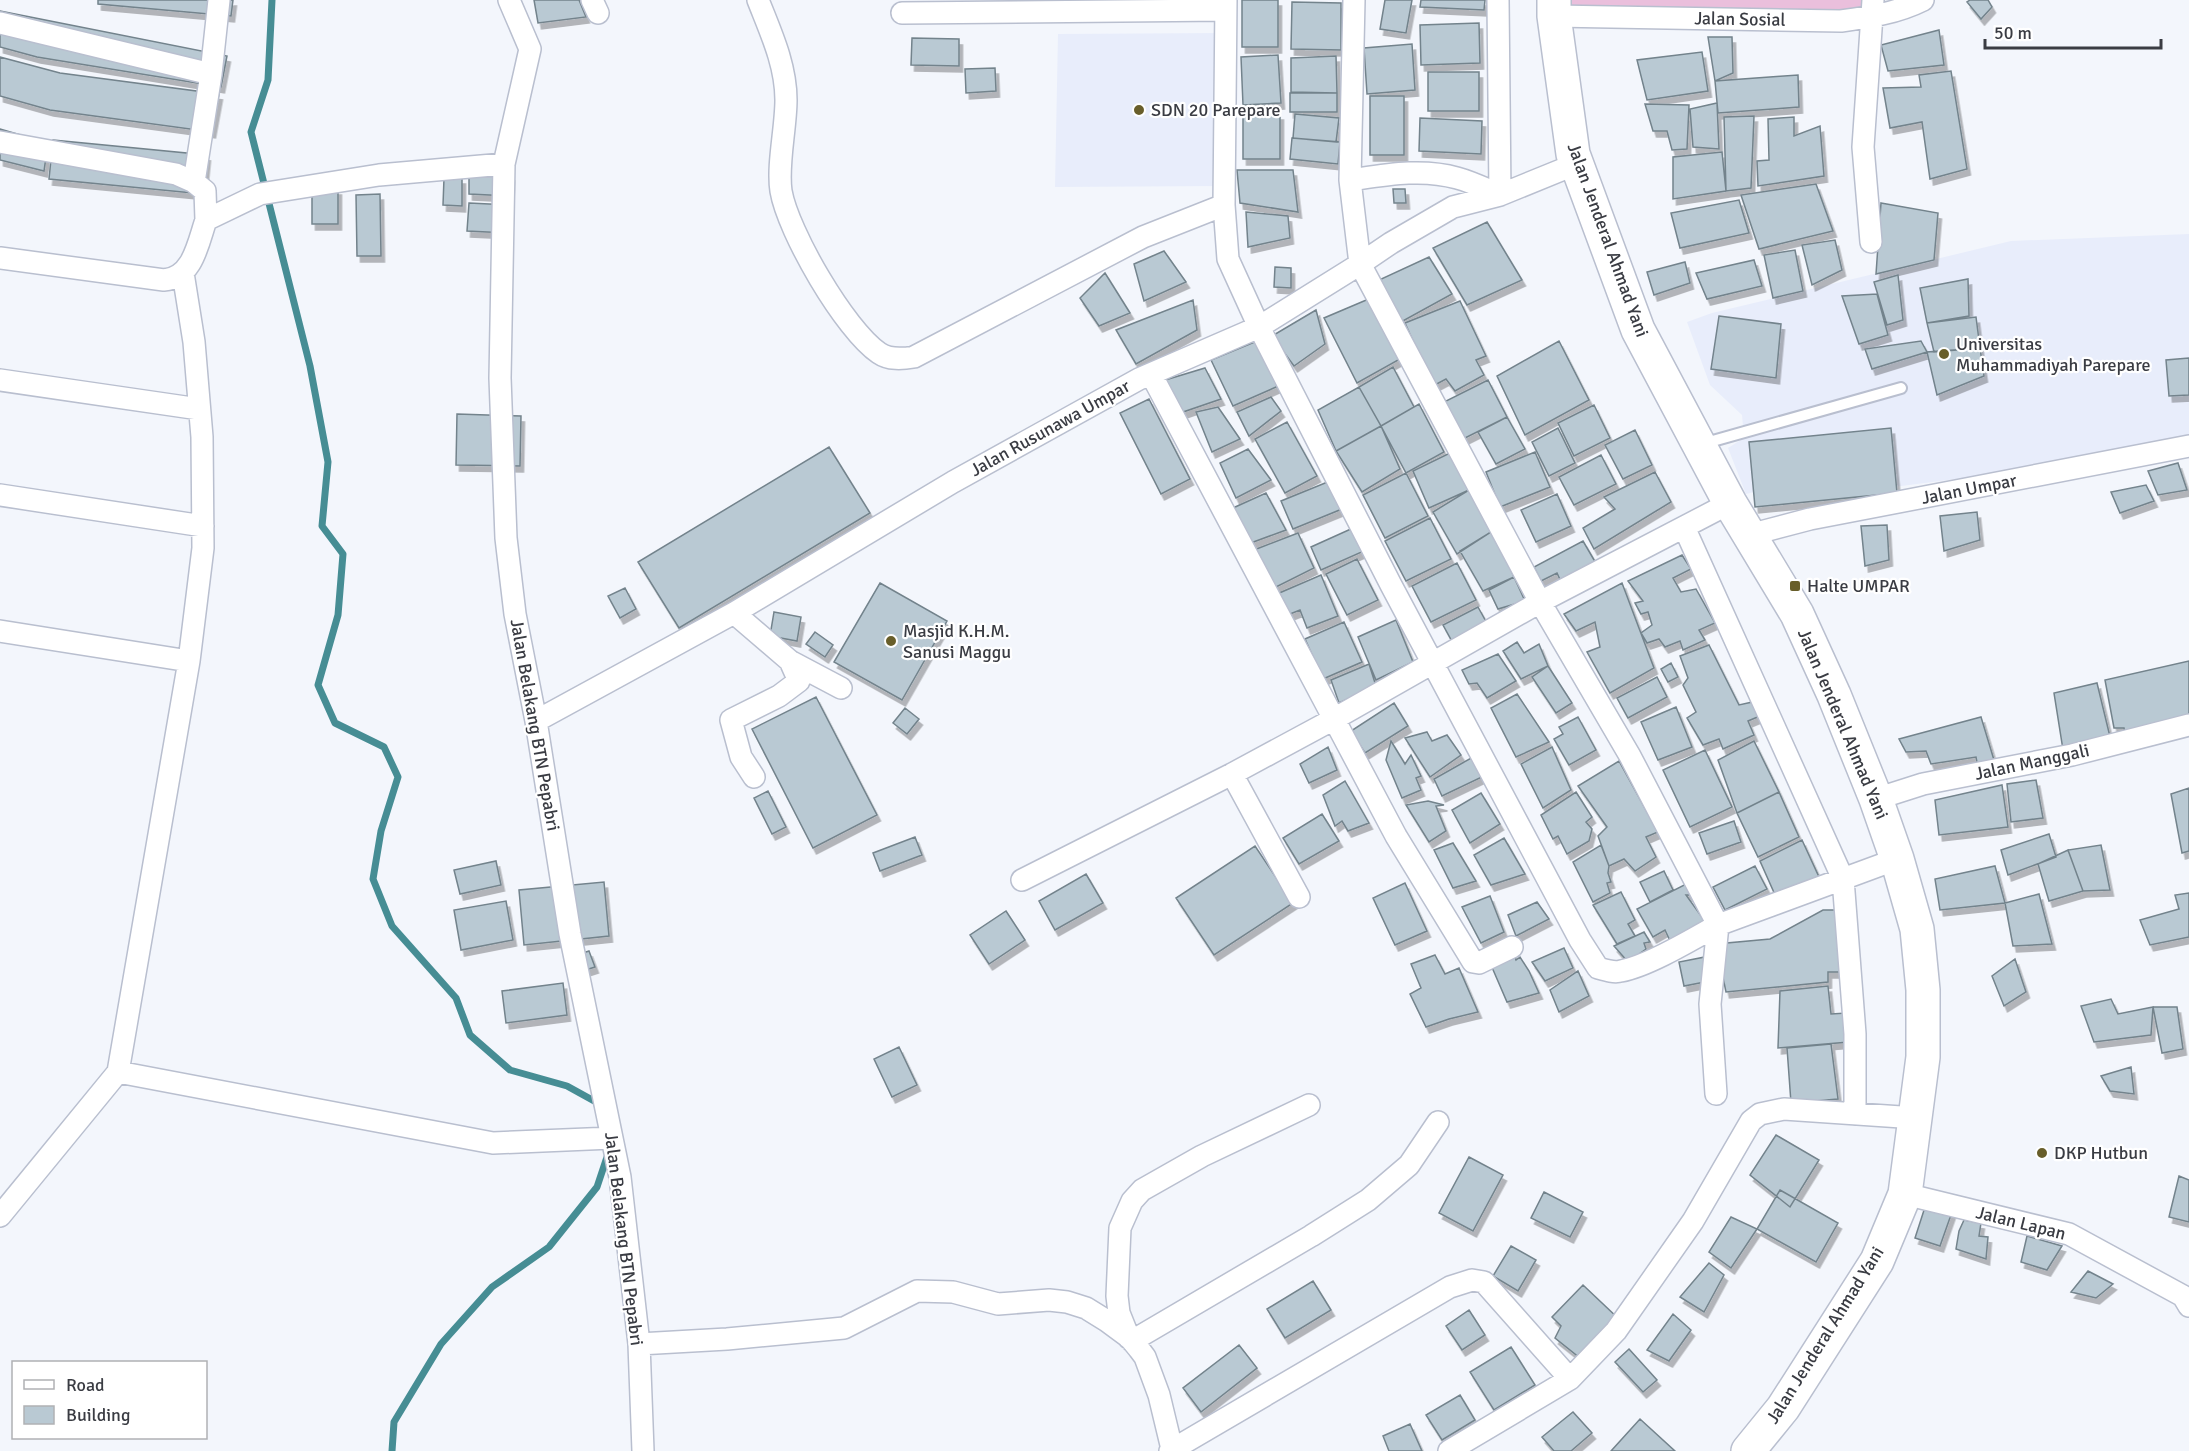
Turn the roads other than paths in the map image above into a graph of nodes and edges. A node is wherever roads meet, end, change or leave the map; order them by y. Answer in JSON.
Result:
{"nodes":[{"id":1,"x":219,"y":0,"type":"edge"},
{"id":2,"x":509,"y":0,"type":"edge"},
{"id":3,"x":758,"y":0,"type":"edge"},
{"id":4,"x":1354,"y":0,"type":"edge"},
{"id":5,"x":1498,"y":0,"type":"edge"},
{"id":6,"x":1923,"y":0,"type":"edge"},
{"id":7,"x":1226,"y":5,"type":"edge"},
{"id":8,"x":1554,"y":8,"type":"edge"},
{"id":9,"x":1873,"y":8,"type":"edge"},
{"id":10,"x":902,"y":13,"type":"dead end"},
{"id":11,"x":0,"y":23,"type":"edge"},
{"id":12,"x":211,"y":74,"type":"junction"},
{"id":13,"x":0,"y":142,"type":"edge"},
{"id":14,"x":504,"y":164,"type":"junction"},
{"id":15,"x":1576,"y":164,"type":"junction"},
{"id":16,"x":1350,"y":180,"type":"junction"},
{"id":17,"x":194,"y":182,"type":"junction"},
{"id":18,"x":1500,"y":195,"type":"junction"},
{"id":19,"x":1224,"y":205,"type":"junction"},
{"id":20,"x":213,"y":217,"type":"junction"},
{"id":21,"x":1871,"y":242,"type":"dead end"},
{"id":22,"x":0,"y":258,"type":"edge"},
{"id":23,"x":1360,"y":264,"type":"junction"},
{"id":24,"x":183,"y":273,"type":"junction"},
{"id":25,"x":1259,"y":327,"type":"junction"},
{"id":26,"x":1151,"y":374,"type":"junction"},
{"id":27,"x":0,"y":380,"type":"edge"},
{"id":28,"x":1901,"y":388,"type":"dead end"},
{"id":29,"x":200,"y":409,"type":"junction"},
{"id":30,"x":1698,"y":445,"type":"junction"},
{"id":31,"x":2189,"y":446,"type":"edge"},
{"id":32,"x":0,"y":495,"type":"edge"},
{"id":33,"x":1730,"y":503,"type":"junction"},
{"id":34,"x":203,"y":526,"type":"junction"},
{"id":35,"x":1684,"y":527,"type":"junction"},
{"id":36,"x":1749,"y":535,"type":"junction"},
{"id":37,"x":1540,"y":602,"type":"junction"},
{"id":38,"x":734,"y":613,"type":"junction"},
{"id":39,"x":0,"y":631,"type":"edge"},
{"id":40,"x":189,"y":661,"type":"junction"},
{"id":41,"x":790,"y":661,"type":"junction"},
{"id":42,"x":1432,"y":663,"type":"junction"},
{"id":43,"x":841,"y":688,"type":"dead end"},
{"id":44,"x":1334,"y":719,"type":"junction"},
{"id":45,"x":536,"y":721,"type":"junction"},
{"id":46,"x":2189,"y":725,"type":"edge"},
{"id":47,"x":1232,"y":774,"type":"junction"},
{"id":48,"x":754,"y":777,"type":"dead end"},
{"id":49,"x":1876,"y":799,"type":"junction"},
{"id":50,"x":1898,"y":859,"type":"junction"},
{"id":51,"x":1843,"y":879,"type":"junction"},
{"id":52,"x":1022,"y":880,"type":"dead end"},
{"id":53,"x":1299,"y":897,"type":"dead end"},
{"id":54,"x":1718,"y":925,"type":"junction"},
{"id":55,"x":1512,"y":947,"type":"dead end"},
{"id":56,"x":118,"y":1072,"type":"junction"},
{"id":57,"x":1716,"y":1094,"type":"dead end"},
{"id":58,"x":1309,"y":1105,"type":"dead end"},
{"id":59,"x":1854,"y":1114,"type":"junction"},
{"id":60,"x":1916,"y":1118,"type":"junction"},
{"id":61,"x":1438,"y":1122,"type":"dead end"},
{"id":62,"x":612,"y":1138,"type":"junction"},
{"id":63,"x":1905,"y":1194,"type":"junction"},
{"id":64,"x":0,"y":1216,"type":"edge"},
{"id":65,"x":2189,"y":1306,"type":"edge"},
{"id":66,"x":1131,"y":1340,"type":"junction"},
{"id":67,"x":639,"y":1344,"type":"junction"},
{"id":68,"x":1570,"y":1379,"type":"junction"},
{"id":69,"x":1171,"y":1450,"type":"edge"},
{"id":70,"x":643,"y":1451,"type":"edge"},
{"id":71,"x":1449,"y":1451,"type":"edge"},
{"id":72,"x":1748,"y":1451,"type":"edge"}],
"edges":[{"from":1,"to":12,"type":"street"},
{"from":2,"to":14,"type":"street","name":"Jalan Belakang BTN Pepabri"},
{"from":3,"to":19,"type":"street"},
{"from":4,"to":16,"type":"street"},
{"from":5,"to":18,"type":"street"},
{"from":6,"to":9,"type":"street","name":"Jalan Sosial"},
{"from":7,"to":10,"type":"street"},
{"from":7,"to":19,"type":"street"},
{"from":8,"to":9,"type":"street","name":"Jalan Sosial"},
{"from":8,"to":15,"type":"highway","name":"Jalan Jenderal Ahmad Yani"},
{"from":9,"to":21,"type":"street"},
{"from":11,"to":12,"type":"street"},
{"from":12,"to":17,"type":"street"},
{"from":13,"to":17,"type":"street"},
{"from":14,"to":20,"type":"street"},
{"from":14,"to":45,"type":"street","name":"Jalan Belakang BTN Pepabri"},
{"from":15,"to":18,"type":"street","name":"Jalan Rusunawa Umpar"},
{"from":15,"to":30,"type":"highway","name":"Jalan Jenderal Ahmad Yani"},
{"from":16,"to":18,"type":"street"},
{"from":16,"to":23,"type":"street"},
{"from":17,"to":20,"type":"street"},
{"from":18,"to":23,"type":"street","name":"Jalan Rusunawa Umpar"},
{"from":19,"to":25,"type":"street"},
{"from":20,"to":24,"type":"street"},
{"from":22,"to":24,"type":"street"},
{"from":23,"to":25,"type":"street","name":"Jalan Rusunawa Umpar"},
{"from":23,"to":37,"type":"street"},
{"from":24,"to":29,"type":"street"},
{"from":25,"to":26,"type":"street","name":"Jalan Rusunawa Umpar"},
{"from":25,"to":42,"type":"street"},
{"from":26,"to":38,"type":"street","name":"Jalan Rusunawa Umpar"},
{"from":26,"to":44,"type":"street"},
{"from":27,"to":29,"type":"street"},
{"from":28,"to":30,"type":"lane"},
{"from":29,"to":34,"type":"street"},
{"from":30,"to":33,"type":"highway","name":"Jalan Jenderal Ahmad Yani"},
{"from":31,"to":36,"type":"street","name":"Jalan Umpar"},
{"from":32,"to":34,"type":"street"},
{"from":33,"to":35,"type":"street"},
{"from":33,"to":36,"type":"highway","name":"Jalan Jenderal Ahmad Yani"},
{"from":34,"to":40,"type":"street"},
{"from":35,"to":37,"type":"street"},
{"from":35,"to":51,"type":"street"},
{"from":36,"to":49,"type":"highway","name":"Jalan Jenderal Ahmad Yani"},
{"from":37,"to":42,"type":"street"},
{"from":37,"to":54,"type":"street"},
{"from":38,"to":41,"type":"street"},
{"from":38,"to":45,"type":"street","name":"Jalan Rusunawa Umpar"},
{"from":39,"to":40,"type":"street"},
{"from":40,"to":56,"type":"street"},
{"from":41,"to":43,"type":"street"},
{"from":41,"to":48,"type":"street"},
{"from":42,"to":44,"type":"street"},
{"from":42,"to":54,"type":"street"},
{"from":44,"to":47,"type":"street"},
{"from":44,"to":55,"type":"street"},
{"from":45,"to":62,"type":"street","name":"Jalan Belakang BTN Pepabri"},
{"from":46,"to":49,"type":"street","name":"Jalan Manggali"},
{"from":47,"to":52,"type":"street"},
{"from":47,"to":53,"type":"street"},
{"from":49,"to":50,"type":"highway","name":"Jalan Jenderal Ahmad Yani"},
{"from":50,"to":51,"type":"street"},
{"from":50,"to":60,"type":"highway","name":"Jalan Jenderal Ahmad Yani"},
{"from":51,"to":54,"type":"street"},
{"from":51,"to":59,"type":"street"},
{"from":54,"to":57,"type":"street"},
{"from":56,"to":62,"type":"street"},
{"from":56,"to":64,"type":"street"},
{"from":58,"to":66,"type":"street"},
{"from":59,"to":60,"type":"street"},
{"from":59,"to":68,"type":"street"},
{"from":60,"to":63,"type":"highway","name":"Jalan Jenderal Ahmad Yani"},
{"from":61,"to":66,"type":"street"},
{"from":62,"to":67,"type":"street","name":"Jalan Belakang BTN Pepabri"},
{"from":63,"to":65,"type":"street","name":"Jalan Lapan"},
{"from":63,"to":72,"type":"highway","name":"Jalan Jenderal Ahmad Yani"},
{"from":66,"to":67,"type":"street"},
{"from":66,"to":69,"type":"street"},
{"from":67,"to":70,"type":"street","name":"Jalan Belakang BTN Pepabri"},
{"from":68,"to":69,"type":"street"},
{"from":68,"to":71,"type":"street"}]}
